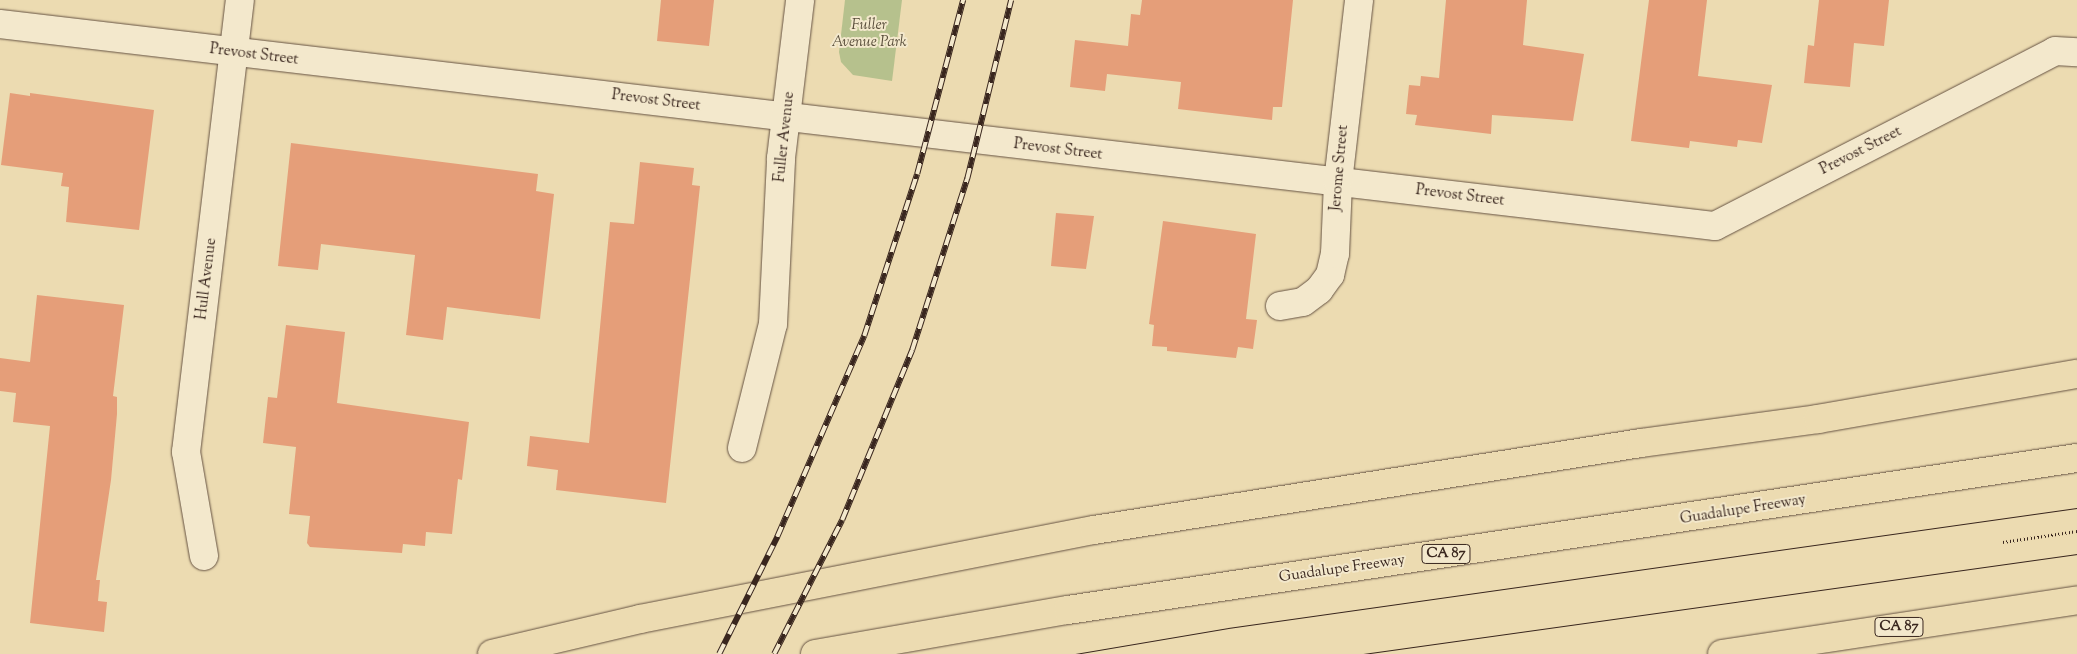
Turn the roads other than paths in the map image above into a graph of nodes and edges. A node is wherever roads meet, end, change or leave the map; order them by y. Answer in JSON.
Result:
{"nodes":[{"id":1,"x":240,"y":0,"type":"edge"},
{"id":2,"x":800,"y":0,"type":"edge"},
{"id":3,"x":1359,"y":0,"type":"edge"},
{"id":4,"x":0,"y":24,"type":"edge"},
{"id":5,"x":234,"y":52,"type":"junction"},
{"id":6,"x":2077,"y":52,"type":"edge"},
{"id":7,"x":786,"y":117,"type":"junction"},
{"id":8,"x":1338,"y":182,"type":"junction"},
{"id":9,"x":1280,"y":306,"type":"dead end"},
{"id":10,"x":2077,"y":355,"type":"edge"},
{"id":11,"x":2077,"y":374,"type":"edge"},
{"id":12,"x":1641,"y":442,"type":"junction"},
{"id":13,"x":742,"y":448,"type":"dead end"},
{"id":14,"x":2077,"y":458,"type":"edge"},
{"id":15,"x":204,"y":556,"type":"dead end"},
{"id":16,"x":2077,"y":600,"type":"edge"},
{"id":17,"x":492,"y":654,"type":"edge"},
{"id":18,"x":815,"y":654,"type":"edge"},
{"id":19,"x":1722,"y":654,"type":"edge"}],
"edges":[{"from":1,"to":5,"type":"street","name":"Hull Avenue"},
{"from":2,"to":7,"type":"street","name":"Fuller Avenue"},
{"from":3,"to":8,"type":"street","name":"Jerome Street"},
{"from":4,"to":5,"type":"street","name":"Prevost Street"},
{"from":5,"to":7,"type":"street","name":"Prevost Street"},
{"from":5,"to":15,"type":"street","name":"Hull Avenue"},
{"from":6,"to":8,"type":"street","name":"Prevost Street"},
{"from":7,"to":8,"type":"street","name":"Prevost Street"},
{"from":7,"to":13,"type":"street","name":"Fuller Avenue"},
{"from":8,"to":9,"type":"street","name":"Jerome Street"},
{"from":10,"to":12,"type":"highway"},
{"from":11,"to":12,"type":"highway"},
{"from":12,"to":17,"type":"highway"},
{"from":14,"to":18,"type":"highway","name":"Guadalupe Freeway","number":"CA 87"},
{"from":16,"to":19,"type":"highway","number":"CA 87"}]}
